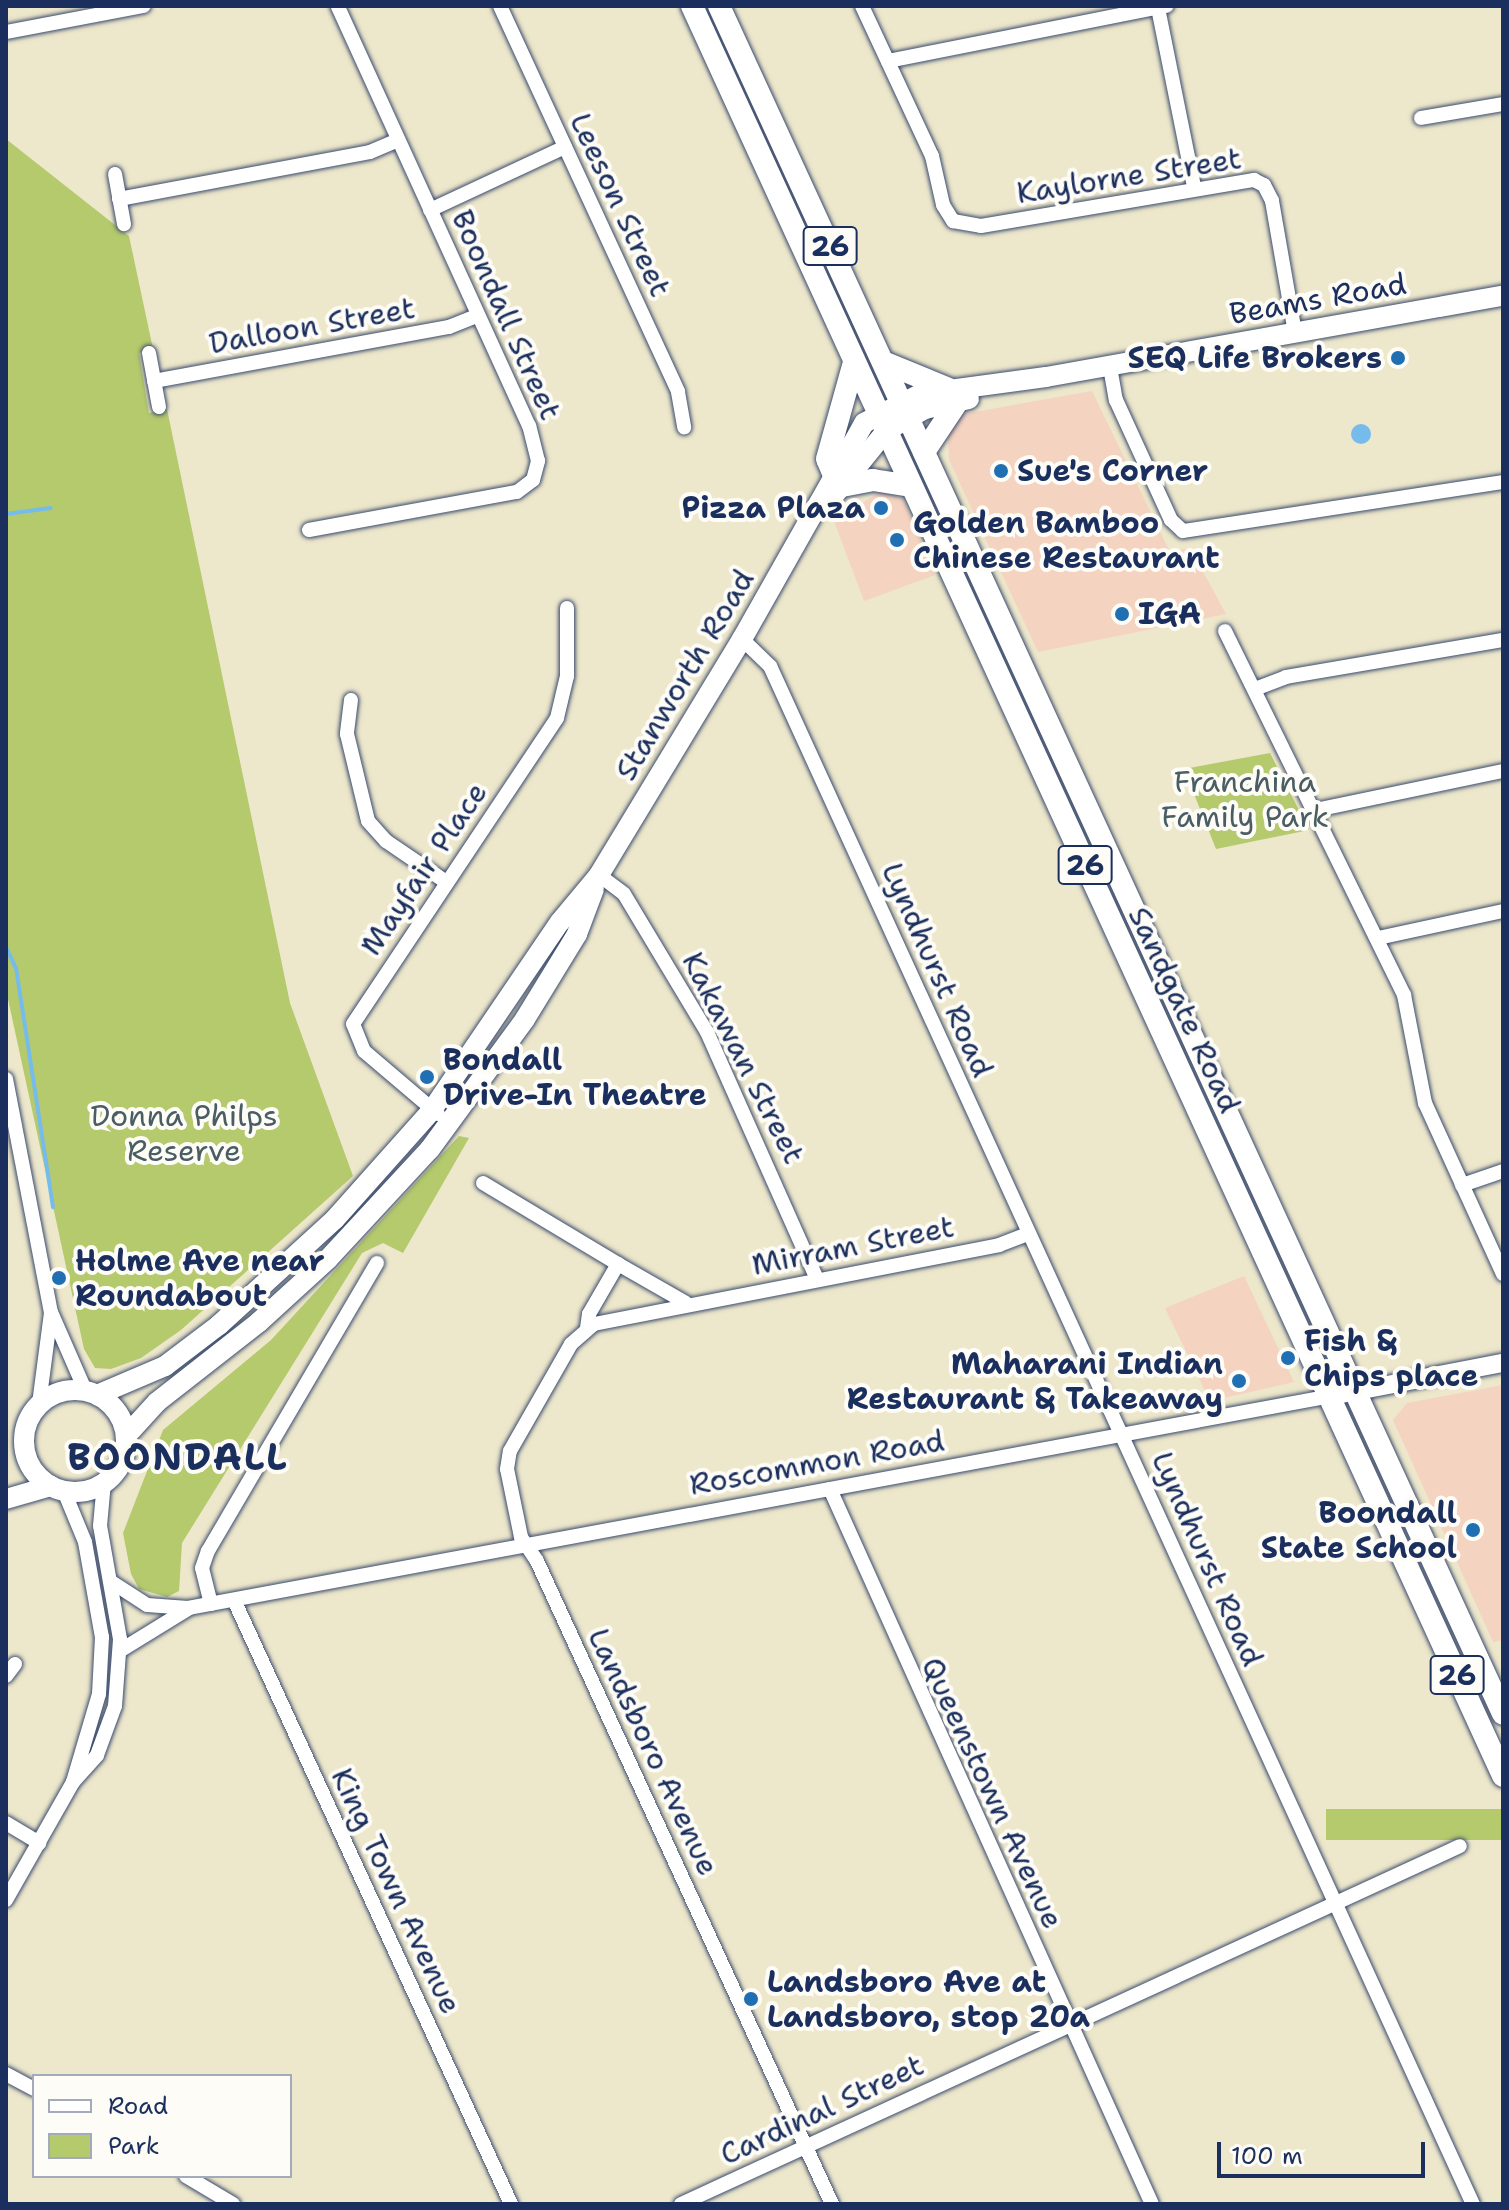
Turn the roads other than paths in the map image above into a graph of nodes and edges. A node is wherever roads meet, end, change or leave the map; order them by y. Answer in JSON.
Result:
{"nodes":[{"id":1,"x":144,"y":6,"type":"edge"},
{"id":2,"x":338,"y":6,"type":"edge"},
{"id":3,"x":500,"y":6,"type":"edge"},
{"id":4,"x":692,"y":6,"type":"edge"},
{"id":5,"x":719,"y":6,"type":"edge"},
{"id":6,"x":862,"y":6,"type":"edge"},
{"id":7,"x":1163,"y":7,"type":"edge"},
{"id":8,"x":6,"y":32,"type":"edge"},
{"id":9,"x":888,"y":61,"type":"junction"},
{"id":10,"x":1503,"y":104,"type":"edge"},
{"id":11,"x":1421,"y":118,"type":"dead end"},
{"id":12,"x":398,"y":140,"type":"junction"},
{"id":13,"x":565,"y":147,"type":"junction"},
{"id":14,"x":115,"y":174,"type":"dead end"},
{"id":15,"x":1194,"y":187,"type":"junction"},
{"id":16,"x":119,"y":199,"type":"junction"},
{"id":17,"x":430,"y":210,"type":"junction"},
{"id":18,"x":124,"y":224,"type":"dead end"},
{"id":19,"x":1503,"y":296,"type":"edge"},
{"id":20,"x":478,"y":315,"type":"junction"},
{"id":21,"x":1295,"y":333,"type":"junction"},
{"id":22,"x":149,"y":353,"type":"dead end"},
{"id":23,"x":854,"y":362,"type":"junction"},
{"id":24,"x":883,"y":362,"type":"junction"},
{"id":25,"x":1110,"y":367,"type":"junction"},
{"id":26,"x":154,"y":381,"type":"junction"},
{"id":27,"x":954,"y":395,"type":"junction"},
{"id":28,"x":159,"y":407,"type":"dead end"},
{"id":29,"x":904,"y":409,"type":"junction"},
{"id":30,"x":882,"y":422,"type":"junction"},
{"id":31,"x":684,"y":427,"type":"dead end"},
{"id":32,"x":924,"y":452,"type":"junction"},
{"id":33,"x":838,"y":480,"type":"junction"},
{"id":34,"x":1503,"y":482,"type":"edge"},
{"id":35,"x":911,"y":486,"type":"junction"},
{"id":36,"x":309,"y":530,"type":"dead end"},
{"id":37,"x":567,"y":608,"type":"dead end"},
{"id":38,"x":1225,"y":631,"type":"dead end"},
{"id":39,"x":742,"y":639,"type":"junction"},
{"id":40,"x":1503,"y":640,"type":"edge"},
{"id":41,"x":1255,"y":689,"type":"junction"},
{"id":42,"x":351,"y":700,"type":"dead end"},
{"id":43,"x":1503,"y":771,"type":"edge"},
{"id":44,"x":1316,"y":810,"type":"junction"},
{"id":45,"x":599,"y":875,"type":"junction"},
{"id":46,"x":446,"y":882,"type":"junction"},
{"id":47,"x":1503,"y":911,"type":"edge"},
{"id":48,"x":1378,"y":938,"type":"junction"},
{"id":49,"x":6,"y":1079,"type":"edge"},
{"id":50,"x":432,"y":1110,"type":"junction"},
{"id":51,"x":10,"y":1123,"type":"edge"},
{"id":52,"x":451,"y":1124,"type":"junction"},
{"id":53,"x":1503,"y":1171,"type":"edge"},
{"id":54,"x":483,"y":1183,"type":"dead end"},
{"id":55,"x":1462,"y":1185,"type":"junction"},
{"id":56,"x":1028,"y":1234,"type":"junction"},
{"id":57,"x":377,"y":1263,"type":"dead end"},
{"id":58,"x":618,"y":1264,"type":"junction"},
{"id":59,"x":1503,"y":1274,"type":"edge"},
{"id":60,"x":817,"y":1279,"type":"junction"},
{"id":61,"x":686,"y":1303,"type":"junction"},
{"id":62,"x":51,"y":1312,"type":"junction"},
{"id":63,"x":587,"y":1328,"type":"junction"},
{"id":64,"x":1503,"y":1363,"type":"edge"},
{"id":65,"x":1355,"y":1391,"type":"junction"},
{"id":66,"x":91,"y":1392,"type":"junction"},
{"id":67,"x":1331,"y":1396,"type":"junction"},
{"id":68,"x":39,"y":1404,"type":"junction"},
{"id":69,"x":1122,"y":1435,"type":"junction"},
{"id":70,"x":126,"y":1436,"type":"junction"},
{"id":71,"x":23,"y":1439,"type":"junction"},
{"id":72,"x":6,"y":1459,"type":"edge"},
{"id":73,"x":104,"y":1482,"type":"junction"},
{"id":74,"x":57,"y":1488,"type":"junction"},
{"id":75,"x":830,"y":1489,"type":"junction"},
{"id":76,"x":6,"y":1499,"type":"edge"},
{"id":77,"x":527,"y":1544,"type":"junction"},
{"id":78,"x":110,"y":1581,"type":"junction"},
{"id":79,"x":234,"y":1600,"type":"junction"},
{"id":80,"x":211,"y":1604,"type":"junction"},
{"id":81,"x":188,"y":1608,"type":"junction"},
{"id":82,"x":121,"y":1650,"type":"junction"},
{"id":83,"x":1503,"y":1714,"type":"edge"},
{"id":84,"x":1503,"y":1776,"type":"edge"},
{"id":85,"x":73,"y":1782,"type":"junction"},
{"id":86,"x":6,"y":1823,"type":"edge"},
{"id":87,"x":39,"y":1843,"type":"junction"},
{"id":88,"x":1460,"y":1846,"type":"dead end"},
{"id":89,"x":6,"y":1900,"type":"edge"},
{"id":90,"x":1335,"y":1904,"type":"junction"},
{"id":91,"x":1070,"y":2025,"type":"junction"},
{"id":92,"x":6,"y":2074,"type":"edge"},
{"id":93,"x":32,"y":2088,"type":"edge"},
{"id":94,"x":805,"y":2146,"type":"junction"},
{"id":95,"x":189,"y":2178,"type":"edge"},
{"id":96,"x":233,"y":2204,"type":"edge"},
{"id":97,"x":511,"y":2204,"type":"edge"},
{"id":98,"x":681,"y":2204,"type":"edge"},
{"id":99,"x":832,"y":2204,"type":"edge"},
{"id":100,"x":1152,"y":2204,"type":"edge"},
{"id":101,"x":1473,"y":2204,"type":"edge"}],
"edges":[{"from":1,"to":8,"type":"street"},
{"from":2,"to":12,"type":"street","name":"Boondall Street"},
{"from":3,"to":13,"type":"street","name":"Leeson Street"},
{"from":4,"to":23,"type":"highway","name":"Sandgate Road","number":"26"},
{"from":5,"to":24,"type":"highway","name":"Sandgate Road","number":"26"},
{"from":6,"to":9,"type":"street"},
{"from":7,"to":9,"type":"street"},
{"from":7,"to":15,"type":"street"},
{"from":9,"to":15,"type":"street","name":"Kaylorne Street"},
{"from":10,"to":11,"type":"street"},
{"from":12,"to":16,"type":"street"},
{"from":12,"to":17,"type":"street","name":"Boondall Street"},
{"from":13,"to":17,"type":"street"},
{"from":13,"to":31,"type":"street","name":"Leeson Street"},
{"from":14,"to":16,"type":"street"},
{"from":15,"to":21,"type":"street","name":"Kaylorne Street"},
{"from":16,"to":18,"type":"street"},
{"from":17,"to":20,"type":"street","name":"Boondall Street"},
{"from":19,"to":21,"type":"main road","name":"Beams Road"},
{"from":20,"to":26,"type":"street","name":"Dalloon Street"},
{"from":20,"to":36,"type":"street","name":"Boondall Street"},
{"from":21,"to":25,"type":"main road","name":"Beams Road"},
{"from":22,"to":26,"type":"street"},
{"from":23,"to":30,"type":"highway","name":"Sandgate Road","number":"26"},
{"from":23,"to":33,"type":"highway"},
{"from":24,"to":27,"type":"highway"},
{"from":24,"to":29,"type":"highway","name":"Sandgate Road","number":"26"},
{"from":25,"to":27,"type":"main road","name":"Beams Road"},
{"from":25,"to":34,"type":"street"},
{"from":26,"to":28,"type":"street"},
{"from":27,"to":29,"type":"main road","name":"Beams Road"},
{"from":27,"to":32,"type":"highway"},
{"from":29,"to":30,"type":"main road","name":"Stanworth Road"},
{"from":29,"to":32,"type":"highway","name":"Sandgate Road","number":"26"},
{"from":30,"to":33,"type":"main road","name":"Stanworth Road"},
{"from":30,"to":35,"type":"highway","name":"Sandgate Road","number":"26"},
{"from":32,"to":65,"type":"highway","name":"Sandgate Road","number":"26"},
{"from":33,"to":35,"type":"highway"},
{"from":33,"to":39,"type":"main road","name":"Stanworth Road"},
{"from":35,"to":67,"type":"highway","name":"Sandgate Road","number":"26"},
{"from":37,"to":46,"type":"street","name":"Mayfair Place"},
{"from":38,"to":41,"type":"street"},
{"from":39,"to":45,"type":"main road","name":"Stanworth Road"},
{"from":39,"to":56,"type":"street","name":"Lyndhurst Road"},
{"from":40,"to":41,"type":"street"},
{"from":41,"to":44,"type":"street"},
{"from":42,"to":46,"type":"street"},
{"from":43,"to":44,"type":"street"},
{"from":44,"to":48,"type":"street"},
{"from":45,"to":50,"type":"main road","name":"Stanworth Road"},
{"from":45,"to":52,"type":"main road","name":"Stanworth Road"},
{"from":45,"to":60,"type":"street","name":"Kakawan Street"},
{"from":46,"to":50,"type":"street","name":"Mayfair Place"},
{"from":47,"to":48,"type":"street"},
{"from":48,"to":55,"type":"street"},
{"from":49,"to":51,"type":"street"},
{"from":50,"to":52,"type":"street","name":"Mayfair Place"},
{"from":50,"to":66,"type":"main road","name":"Stanworth Road"},
{"from":51,"to":62,"type":"street"},
{"from":52,"to":70,"type":"main road","name":"Stanworth Road"},
{"from":53,"to":55,"type":"street"},
{"from":54,"to":58,"type":"street"},
{"from":55,"to":59,"type":"street"},
{"from":56,"to":60,"type":"street","name":"Mirram Street"},
{"from":56,"to":69,"type":"street","name":"Lyndhurst Road"},
{"from":57,"to":80,"type":"street"},
{"from":58,"to":61,"type":"street"},
{"from":58,"to":63,"type":"street"},
{"from":60,"to":61,"type":"street","name":"Mirram Street"},
{"from":61,"to":63,"type":"street","name":"Mirram Street"},
{"from":62,"to":66,"type":"street"},
{"from":62,"to":68,"type":"street"},
{"from":63,"to":77,"type":"street","name":"Landsboro Avenue"},
{"from":64,"to":65,"type":"street","name":"Roscommon Road"},
{"from":65,"to":67,"type":"street","name":"Roscommon Road"},
{"from":65,"to":83,"type":"highway","name":"Sandgate Road","number":"26"},
{"from":66,"to":68,"type":"main road"},
{"from":66,"to":70,"type":"main road"},
{"from":67,"to":69,"type":"street","name":"Roscommon Road"},
{"from":67,"to":84,"type":"highway","name":"Sandgate Road","number":"26"},
{"from":68,"to":71,"type":"main road"},
{"from":69,"to":75,"type":"street","name":"Roscommon Road"},
{"from":69,"to":90,"type":"street","name":"Lyndhurst Road"},
{"from":70,"to":73,"type":"main road"},
{"from":71,"to":72,"type":"main road"},
{"from":71,"to":74,"type":"main road"},
{"from":73,"to":74,"type":"main road"},
{"from":73,"to":78,"type":"street"},
{"from":74,"to":76,"type":"main road"},
{"from":74,"to":85,"type":"street"},
{"from":75,"to":77,"type":"street","name":"Roscommon Road"},
{"from":75,"to":91,"type":"street","name":"Queenstown Avenue"},
{"from":77,"to":79,"type":"street","name":"Roscommon Road"},
{"from":77,"to":94,"type":"street","name":"Landsboro Avenue"},
{"from":78,"to":81,"type":"street","name":"Roscommon Road"},
{"from":78,"to":82,"type":"street"},
{"from":79,"to":80,"type":"street","name":"Roscommon Road"},
{"from":79,"to":97,"type":"street","name":"King Town Avenue"},
{"from":80,"to":81,"type":"street","name":"Roscommon Road"},
{"from":81,"to":82,"type":"street","name":"Roscommon Road"},
{"from":82,"to":85,"type":"street"},
{"from":85,"to":87,"type":"street"},
{"from":86,"to":87,"type":"street"},
{"from":87,"to":89,"type":"street"},
{"from":88,"to":90,"type":"street","name":"Cardinal Street"},
{"from":90,"to":91,"type":"street","name":"Cardinal Street"},
{"from":90,"to":101,"type":"street","name":"Lyndhurst Road"},
{"from":91,"to":94,"type":"street","name":"Cardinal Street"},
{"from":91,"to":100,"type":"street","name":"Queenstown Avenue"},
{"from":92,"to":93,"type":"street"},
{"from":94,"to":98,"type":"street","name":"Cardinal Street"},
{"from":94,"to":99,"type":"street","name":"Landsboro Avenue"},
{"from":95,"to":96,"type":"street"}]}
